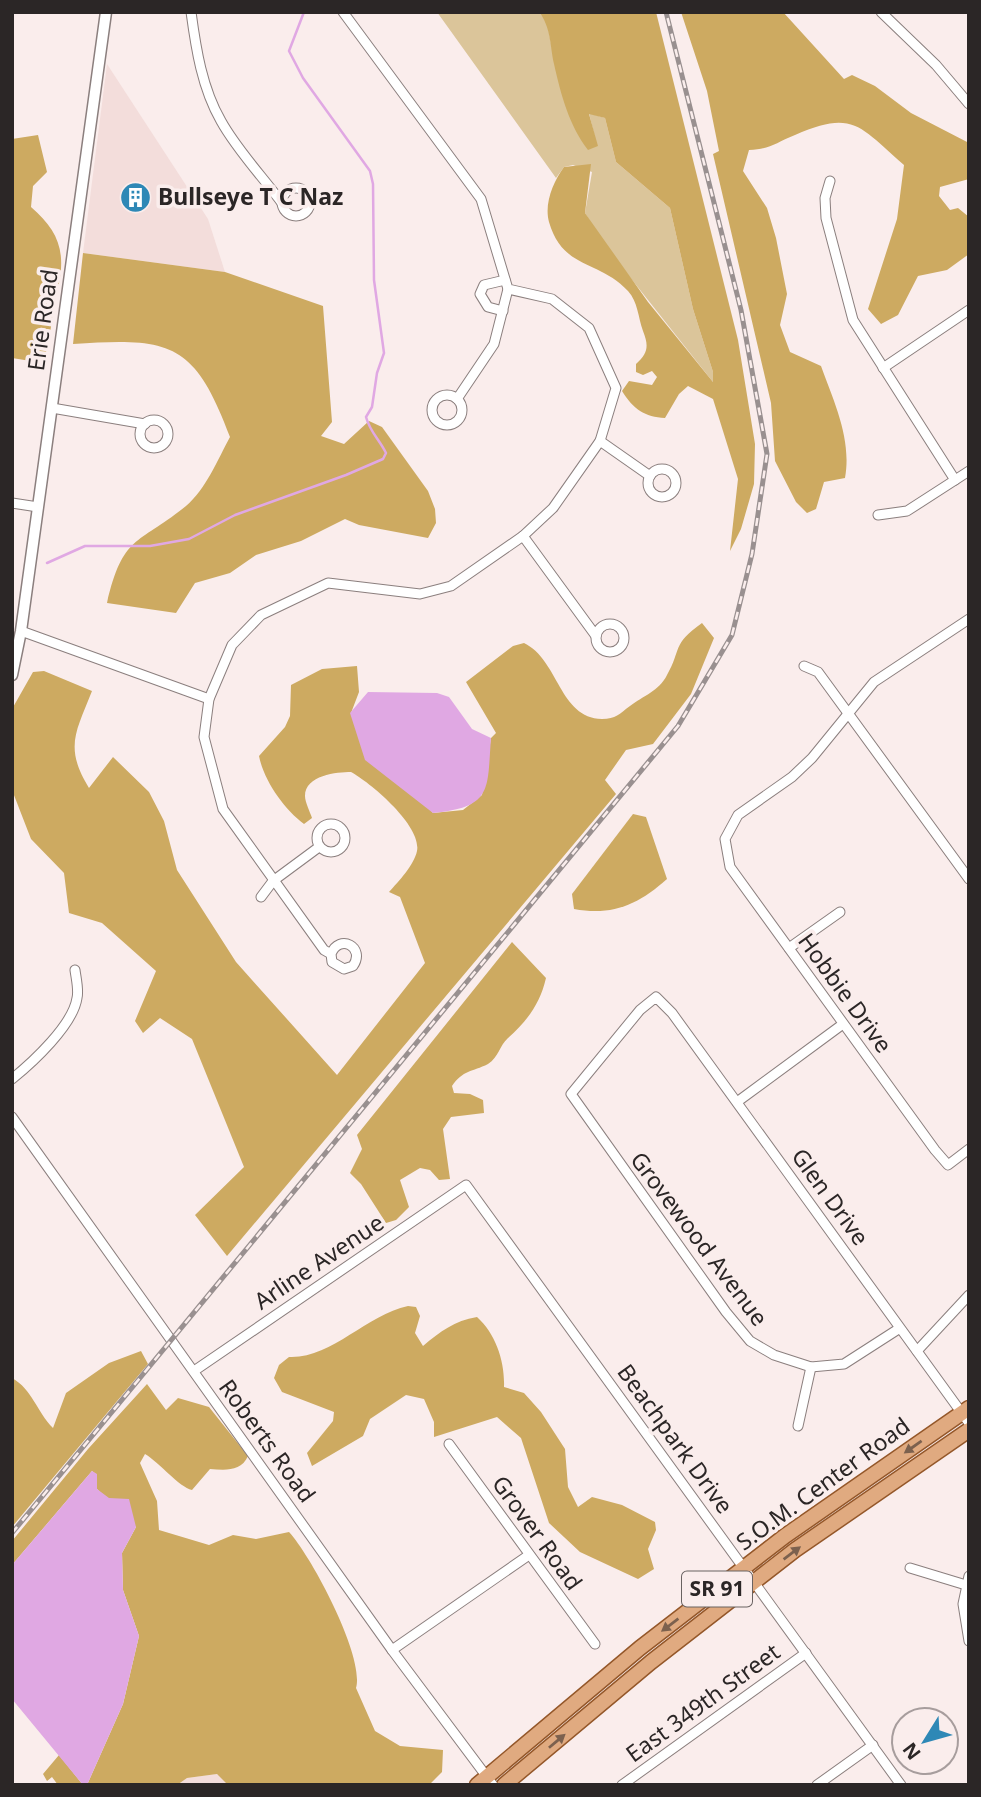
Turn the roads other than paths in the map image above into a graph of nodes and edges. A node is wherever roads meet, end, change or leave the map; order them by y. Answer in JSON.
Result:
{"nodes":[{"id":1,"x":106,"y":12,"type":"edge"},
{"id":2,"x":191,"y":12,"type":"edge"},
{"id":3,"x":343,"y":12,"type":"edge"},
{"id":4,"x":881,"y":12,"type":"edge"},
{"id":5,"x":969,"y":104,"type":"edge"},
{"id":6,"x":830,"y":181,"type":"dead end"},
{"id":7,"x":282,"y":203,"type":"dead end"},
{"id":8,"x":506,"y":284,"type":"junction"},
{"id":9,"x":969,"y":310,"type":"edge"},
{"id":10,"x":503,"y":312,"type":"junction"},
{"id":11,"x":883,"y":368,"type":"junction"},
{"id":12,"x":457,"y":399,"type":"dead end"},
{"id":13,"x":52,"y":408,"type":"junction"},
{"id":14,"x":145,"y":424,"type":"dead end"},
{"id":15,"x":600,"y":441,"type":"junction"},
{"id":16,"x":969,"y":471,"type":"edge"},
{"id":17,"x":650,"y":476,"type":"dead end"},
{"id":18,"x":955,"y":480,"type":"junction"},
{"id":19,"x":12,"y":503,"type":"edge"},
{"id":20,"x":38,"y":507,"type":"junction"},
{"id":21,"x":877,"y":515,"type":"dead end"},
{"id":22,"x":523,"y":536,"type":"junction"},
{"id":23,"x":969,"y":620,"type":"edge"},
{"id":24,"x":21,"y":631,"type":"junction"},
{"id":25,"x":596,"y":636,"type":"dead end"},
{"id":26,"x":804,"y":666,"type":"dead end"},
{"id":27,"x":12,"y":675,"type":"edge"},
{"id":28,"x":209,"y":699,"type":"junction"},
{"id":29,"x":849,"y":714,"type":"junction"},
{"id":30,"x":319,"y":847,"type":"dead end"},
{"id":31,"x":969,"y":879,"type":"edge"},
{"id":32,"x":273,"y":881,"type":"junction"},
{"id":33,"x":261,"y":897,"type":"dead end"},
{"id":34,"x":840,"y":912,"type":"dead end"},
{"id":35,"x":789,"y":948,"type":"junction"},
{"id":36,"x":331,"y":954,"type":"dead end"},
{"id":37,"x":75,"y":970,"type":"dead end"},
{"id":38,"x":656,"y":997,"type":"joint"},
{"id":39,"x":843,"y":1024,"type":"junction"},
{"id":40,"x":12,"y":1079,"type":"edge"},
{"id":41,"x":737,"y":1102,"type":"junction"},
{"id":42,"x":12,"y":1117,"type":"edge"},
{"id":43,"x":969,"y":1149,"type":"edge"},
{"id":44,"x":466,"y":1185,"type":"joint"},
{"id":45,"x":969,"y":1295,"type":"edge"},
{"id":46,"x":900,"y":1328,"type":"junction"},
{"id":47,"x":917,"y":1351,"type":"junction"},
{"id":48,"x":811,"y":1367,"type":"junction"},
{"id":49,"x":194,"y":1371,"type":"junction"},
{"id":50,"x":966,"y":1415,"type":"edge"},
{"id":51,"x":798,"y":1426,"type":"dead end"},
{"id":52,"x":969,"y":1430,"type":"edge"},
{"id":53,"x":449,"y":1444,"type":"dead end"},
{"id":54,"x":529,"y":1555,"type":"junction"},
{"id":55,"x":745,"y":1567,"type":"junction"},
{"id":56,"x":910,"y":1568,"type":"dead end"},
{"id":57,"x":967,"y":1581,"type":"edge"},
{"id":58,"x":756,"y":1582,"type":"junction"},
{"id":59,"x":969,"y":1641,"type":"edge"},
{"id":60,"x":595,"y":1644,"type":"dead end"},
{"id":61,"x":393,"y":1650,"type":"junction"},
{"id":62,"x":806,"y":1653,"type":"junction"},
{"id":63,"x":873,"y":1745,"type":"junction"},
{"id":64,"x":485,"y":1782,"type":"edge"},
{"id":65,"x":504,"y":1785,"type":"edge"},
{"id":66,"x":622,"y":1785,"type":"edge"},
{"id":67,"x":817,"y":1785,"type":"edge"},
{"id":68,"x":901,"y":1785,"type":"edge"}],
"edges":[{"from":1,"to":13,"type":"street","name":"Erie Road"},
{"from":2,"to":7,"type":"street"},
{"from":3,"to":8,"type":"street"},
{"from":4,"to":5,"type":"street"},
{"from":6,"to":11,"type":"street"},
{"from":8,"to":10,"type":"street"},
{"from":8,"to":10,"type":"street"},
{"from":8,"to":15,"type":"street"},
{"from":9,"to":11,"type":"street"},
{"from":10,"to":12,"type":"street"},
{"from":11,"to":18,"type":"street"},
{"from":13,"to":14,"type":"street"},
{"from":13,"to":20,"type":"street","name":"Erie Road"},
{"from":15,"to":17,"type":"street"},
{"from":15,"to":22,"type":"street"},
{"from":16,"to":18,"type":"street"},
{"from":18,"to":21,"type":"street"},
{"from":19,"to":20,"type":"street"},
{"from":20,"to":24,"type":"street","name":"Erie Road"},
{"from":22,"to":25,"type":"street"},
{"from":22,"to":28,"type":"street"},
{"from":23,"to":29,"type":"street"},
{"from":24,"to":27,"type":"street","name":"Erie Road"},
{"from":24,"to":28,"type":"street"},
{"from":26,"to":29,"type":"street"},
{"from":28,"to":32,"type":"street"},
{"from":29,"to":31,"type":"street"},
{"from":29,"to":35,"type":"street","name":"Hobbie Drive"},
{"from":30,"to":32,"type":"street"},
{"from":32,"to":33,"type":"street"},
{"from":32,"to":36,"type":"street"},
{"from":34,"to":35,"type":"street"},
{"from":35,"to":39,"type":"street","name":"Hobbie Drive"},
{"from":37,"to":40,"type":"street"},
{"from":38,"to":41,"type":"street","name":"Glen Drive"},
{"from":38,"to":48,"type":"street","name":"Grovewood Avenue"},
{"from":39,"to":41,"type":"street"},
{"from":39,"to":43,"type":"street","name":"Hobbie Drive"},
{"from":41,"to":46,"type":"street","name":"Glen Drive"},
{"from":42,"to":49,"type":"street","name":"Roberts Road"},
{"from":44,"to":49,"type":"street","name":"Arline Avenue"},
{"from":44,"to":55,"type":"street","name":"Beachpark Drive"},
{"from":45,"to":47,"type":"street"},
{"from":46,"to":47,"type":"street","name":"Glen Drive"},
{"from":46,"to":48,"type":"street","name":"Grovewood Avenue"},
{"from":47,"to":50,"type":"street","name":"Glen Drive"},
{"from":48,"to":51,"type":"street"},
{"from":49,"to":61,"type":"street","name":"Roberts Road"},
{"from":50,"to":55,"type":"main road","name":"S.O.M. Center Road","number":"SR 91","one_way":true},
{"from":58,"to":52,"type":"main road","name":"S.O.M. Center Road","number":"SR 91","one_way":true},
{"from":53,"to":54,"type":"street","name":"Grover Road"},
{"from":54,"to":60,"type":"street","name":"Grover Road"},
{"from":54,"to":61,"type":"street"},
{"from":55,"to":58,"type":"street","name":"Beachpark Drive"},
{"from":55,"to":64,"type":"main road","name":"S.O.M. Center Road","number":"SR 91","one_way":true},
{"from":56,"to":57,"type":"street"},
{"from":57,"to":59,"type":"street"},
{"from":58,"to":62,"type":"street","name":"Beachpark Drive"},
{"from":65,"to":58,"type":"main road","name":"S.O.M. Center Road","number":"SR 91","one_way":true},
{"from":61,"to":64,"type":"street","name":"Roberts Road"},
{"from":62,"to":63,"type":"street","name":"Beachpark Drive"},
{"from":62,"to":66,"type":"street","name":"East 349th Street"},
{"from":63,"to":67,"type":"street"},
{"from":63,"to":68,"type":"street","name":"Beachpark Drive"}]}
